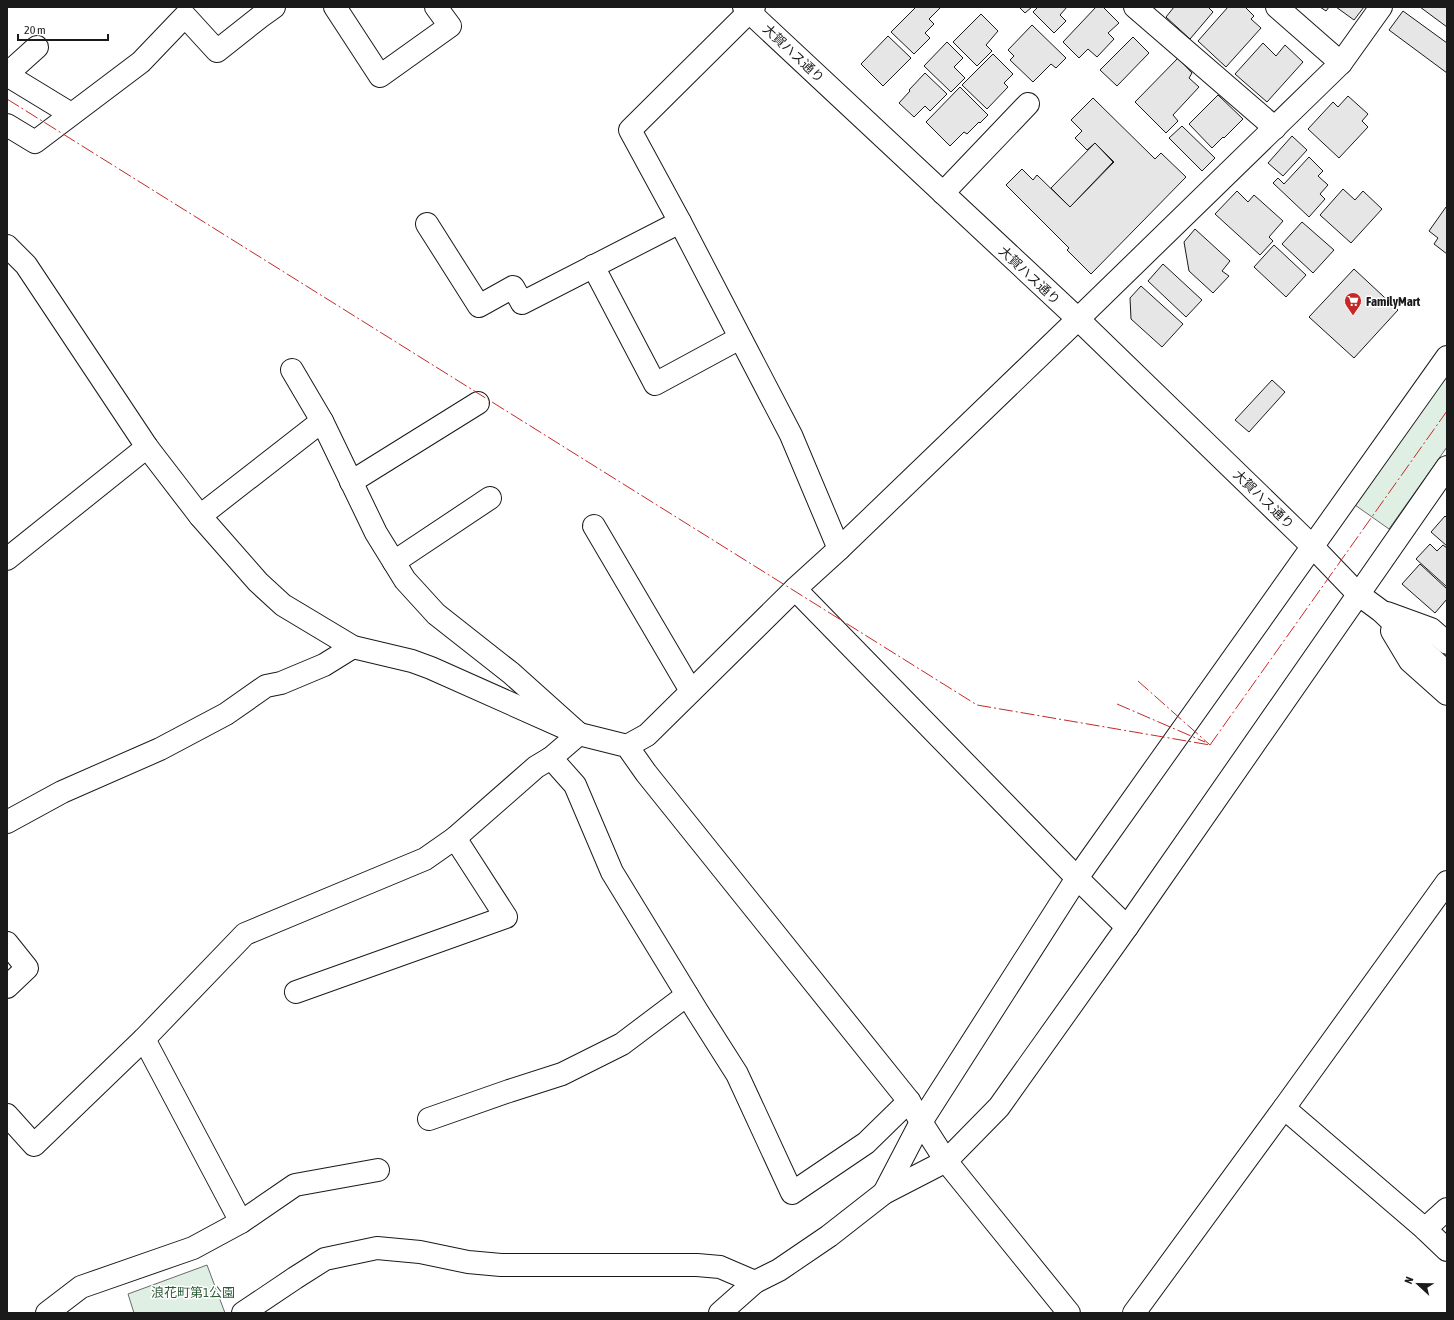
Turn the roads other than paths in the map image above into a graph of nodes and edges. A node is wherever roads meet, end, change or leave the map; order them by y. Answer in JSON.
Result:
{"nodes":[{"id":1,"x":274,"y":7,"type":"edge"},
{"id":2,"x":335,"y":7,"type":"edge"},
{"id":3,"x":436,"y":7,"type":"edge"},
{"id":4,"x":1135,"y":7,"type":"edge"},
{"id":5,"x":1277,"y":7,"type":"edge"},
{"id":6,"x":1381,"y":7,"type":"edge"},
{"id":7,"x":749,"y":9,"type":"edge"},
{"id":8,"x":37,"y":47,"type":"dead end"},
{"id":9,"x":1341,"y":63,"type":"junction"},
{"id":10,"x":7,"y":74,"type":"edge"},
{"id":11,"x":1028,"y":104,"type":"dead end"},
{"id":12,"x":71,"y":114,"type":"junction"},
{"id":13,"x":7,"y":126,"type":"edge"},
{"id":14,"x":1275,"y":128,"type":"junction"},
{"id":15,"x":943,"y":193,"type":"junction"},
{"id":16,"x":680,"y":222,"type":"junction"},
{"id":17,"x":427,"y":224,"type":"dead end"},
{"id":18,"x":8,"y":249,"type":"edge"},
{"id":19,"x":593,"y":266,"type":"junction"},
{"id":20,"x":1078,"y":320,"type":"junction"},
{"id":21,"x":740,"y":338,"type":"junction"},
{"id":22,"x":1447,"y":357,"type":"edge"},
{"id":23,"x":292,"y":370,"type":"dead end"},
{"id":24,"x":478,"y":402,"type":"dead end"},
{"id":25,"x":322,"y":421,"type":"junction"},
{"id":26,"x":147,"y":447,"type":"junction"},
{"id":27,"x":1447,"y":467,"type":"edge"},
{"id":28,"x":351,"y":482,"type":"junction"},
{"id":29,"x":490,"y":498,"type":"dead end"},
{"id":30,"x":200,"y":516,"type":"junction"},
{"id":31,"x":594,"y":526,"type":"dead end"},
{"id":32,"x":1312,"y":546,"type":"junction"},
{"id":33,"x":839,"y":548,"type":"junction"},
{"id":34,"x":7,"y":559,"type":"edge"},
{"id":35,"x":394,"y":562,"type":"junction"},
{"id":36,"x":795,"y":588,"type":"junction"},
{"id":37,"x":1358,"y":594,"type":"junction"},
{"id":38,"x":1381,"y":611,"type":"junction"},
{"id":39,"x":1447,"y":643,"type":"edge"},
{"id":40,"x":353,"y":647,"type":"junction"},
{"id":41,"x":1447,"y":673,"type":"edge"},
{"id":42,"x":691,"y":691,"type":"junction"},
{"id":43,"x":1447,"y":694,"type":"edge"},
{"id":44,"x":579,"y":734,"type":"junction"},
{"id":45,"x":627,"y":746,"type":"junction"},
{"id":46,"x":551,"y":758,"type":"junction"},
{"id":47,"x":7,"y":822,"type":"edge"},
{"id":48,"x":455,"y":838,"type":"junction"},
{"id":49,"x":1077,"y":878,"type":"junction"},
{"id":50,"x":1447,"y":882,"type":"edge"},
{"id":51,"x":1127,"y":927,"type":"junction"},
{"id":52,"x":7,"y":943,"type":"edge"},
{"id":53,"x":7,"y":987,"type":"edge"},
{"id":54,"x":296,"y":992,"type":"dead end"},
{"id":55,"x":687,"y":995,"type":"junction"},
{"id":56,"x":144,"y":1039,"type":"junction"},
{"id":57,"x":909,"y":1101,"type":"junction"},
{"id":58,"x":1284,"y":1108,"type":"junction"},
{"id":59,"x":7,"y":1115,"type":"edge"},
{"id":60,"x":429,"y":1120,"type":"dead end"},
{"id":61,"x":921,"y":1122,"type":"junction"},
{"id":62,"x":946,"y":1161,"type":"junction"},
{"id":63,"x":378,"y":1170,"type":"dead end"},
{"id":64,"x":884,"y":1193,"type":"junction"},
{"id":65,"x":1447,"y":1209,"type":"edge"},
{"id":66,"x":241,"y":1222,"type":"junction"},
{"id":67,"x":1425,"y":1229,"type":"junction"},
{"id":68,"x":1447,"y":1250,"type":"edge"},
{"id":69,"x":755,"y":1282,"type":"junction"},
{"id":70,"x":47,"y":1313,"type":"edge"},
{"id":71,"x":243,"y":1313,"type":"edge"},
{"id":72,"x":720,"y":1313,"type":"edge"},
{"id":73,"x":1069,"y":1313,"type":"edge"},
{"id":74,"x":1134,"y":1313,"type":"edge"}],
"edges":[{"from":1,"to":12,"type":"street"},
{"from":2,"to":3,"type":"street"},
{"from":4,"to":14,"type":"street"},
{"from":5,"to":9,"type":"street"},
{"from":6,"to":9,"type":"street"},
{"from":7,"to":15,"type":"street","name":"大賀ハス通り"},
{"from":7,"to":16,"type":"street"},
{"from":8,"to":10,"type":"street"},
{"from":9,"to":14,"type":"street"},
{"from":10,"to":12,"type":"street"},
{"from":11,"to":15,"type":"street"},
{"from":12,"to":13,"type":"street"},
{"from":14,"to":20,"type":"street"},
{"from":15,"to":20,"type":"street","name":"大賀ハス通り"},
{"from":16,"to":19,"type":"street"},
{"from":16,"to":21,"type":"street"},
{"from":17,"to":19,"type":"street"},
{"from":18,"to":26,"type":"street"},
{"from":19,"to":21,"type":"street"},
{"from":20,"to":32,"type":"street","name":"大賀ハス通り"},
{"from":20,"to":33,"type":"street"},
{"from":21,"to":33,"type":"street"},
{"from":22,"to":32,"type":"street"},
{"from":23,"to":25,"type":"street"},
{"from":24,"to":28,"type":"street"},
{"from":25,"to":28,"type":"street"},
{"from":25,"to":30,"type":"street"},
{"from":26,"to":30,"type":"street"},
{"from":26,"to":34,"type":"street"},
{"from":27,"to":37,"type":"street"},
{"from":28,"to":35,"type":"street"},
{"from":29,"to":35,"type":"street"},
{"from":30,"to":40,"type":"street"},
{"from":31,"to":42,"type":"street"},
{"from":32,"to":37,"type":"street","name":"大賀ハス通り"},
{"from":32,"to":49,"type":"street"},
{"from":33,"to":36,"type":"street"},
{"from":35,"to":44,"type":"street"},
{"from":36,"to":42,"type":"street"},
{"from":36,"to":49,"type":"street"},
{"from":37,"to":38,"type":"street","name":"大賀ハス通り"},
{"from":37,"to":51,"type":"street"},
{"from":38,"to":39,"type":"street"},
{"from":38,"to":41,"type":"street"},
{"from":38,"to":43,"type":"street"},
{"from":40,"to":44,"type":"street"},
{"from":40,"to":47,"type":"street"},
{"from":42,"to":45,"type":"street"},
{"from":44,"to":45,"type":"street"},
{"from":44,"to":46,"type":"street"},
{"from":45,"to":57,"type":"street"},
{"from":46,"to":48,"type":"street"},
{"from":46,"to":55,"type":"street"},
{"from":48,"to":54,"type":"street"},
{"from":48,"to":56,"type":"street"},
{"from":49,"to":51,"type":"street"},
{"from":49,"to":61,"type":"street"},
{"from":50,"to":58,"type":"street"},
{"from":51,"to":62,"type":"street"},
{"from":52,"to":53,"type":"street"},
{"from":55,"to":57,"type":"street"},
{"from":55,"to":60,"type":"street"},
{"from":56,"to":59,"type":"street"},
{"from":56,"to":66,"type":"street"},
{"from":57,"to":61,"type":"street"},
{"from":58,"to":67,"type":"street"},
{"from":58,"to":74,"type":"street"},
{"from":61,"to":62,"type":"street"},
{"from":61,"to":64,"type":"street"},
{"from":62,"to":64,"type":"street"},
{"from":62,"to":73,"type":"street"},
{"from":63,"to":66,"type":"street"},
{"from":64,"to":69,"type":"street"},
{"from":65,"to":67,"type":"street"},
{"from":66,"to":70,"type":"street"},
{"from":67,"to":68,"type":"street"},
{"from":69,"to":71,"type":"street"},
{"from":69,"to":72,"type":"street"}]}
